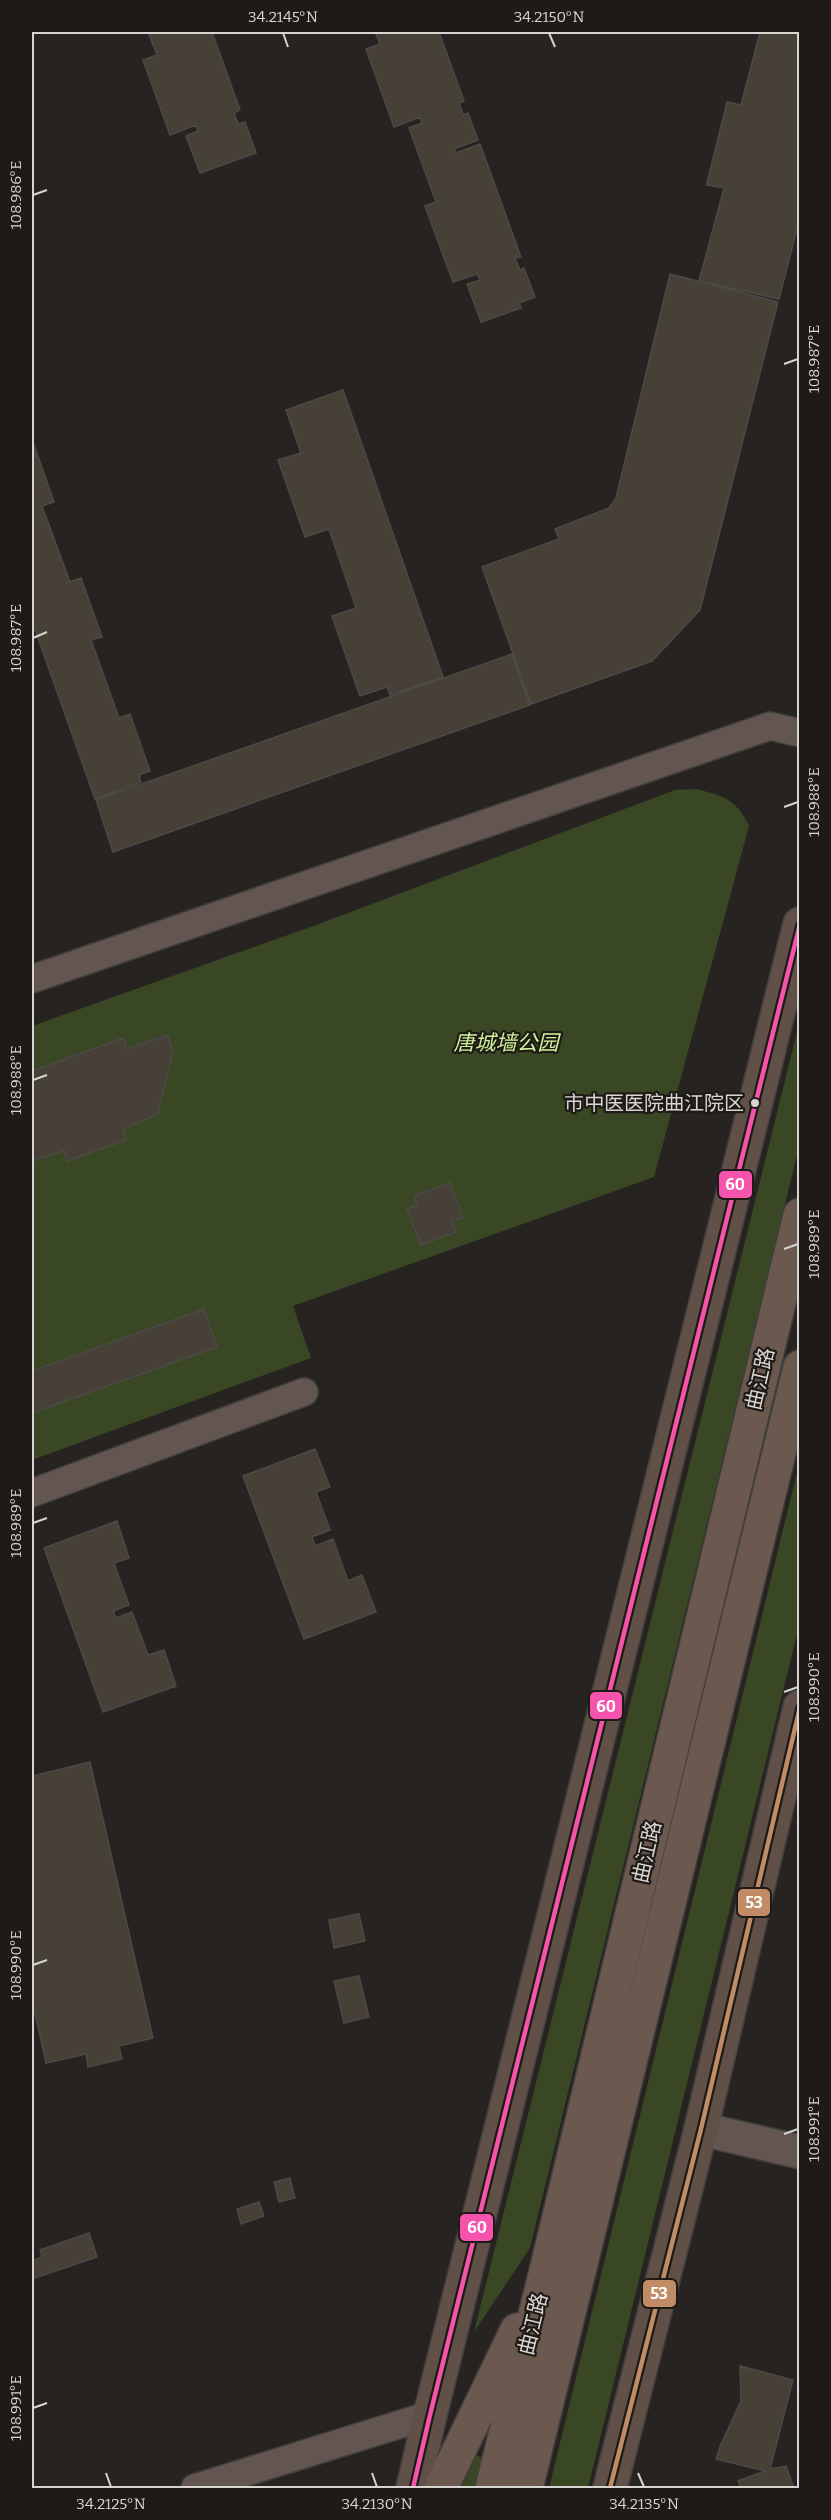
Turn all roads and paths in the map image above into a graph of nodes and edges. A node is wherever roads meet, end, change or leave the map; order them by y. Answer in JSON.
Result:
{"nodes":[{"id":1,"x":800,"y":733,"type":"edge"},
{"id":2,"x":800,"y":924,"type":"edge"},
{"id":3,"x":32,"y":979,"type":"edge"},
{"id":4,"x":800,"y":1215,"type":"edge"},
{"id":5,"x":800,"y":1367,"type":"edge"},
{"id":6,"x":304,"y":1392,"type":"dead end"},
{"id":7,"x":32,"y":1494,"type":"edge"},
{"id":8,"x":800,"y":1707,"type":"edge"},
{"id":9,"x":701,"y":2129,"type":"junction"},
{"id":10,"x":800,"y":2152,"type":"edge"},
{"id":11,"x":547,"y":2267,"type":"junction"},
{"id":12,"x":430,"y":2415,"type":"junction"},
{"id":13,"x":195,"y":2488,"type":"edge"},
{"id":14,"x":413,"y":2488,"type":"edge"},
{"id":15,"x":441,"y":2488,"type":"edge"},
{"id":16,"x":492,"y":2488,"type":"edge"},
{"id":17,"x":525,"y":2488,"type":"edge"},
{"id":18,"x":610,"y":2488,"type":"edge"}],
"edges":[{"from":1,"to":3,"type":"street"},
{"from":2,"to":12,"type":"main road"},
{"from":4,"to":11,"type":"highway","name":"曲江路"},
{"from":5,"to":17,"type":"highway","name":"曲江路"},
{"from":6,"to":7,"type":"street"},
{"from":8,"to":9,"type":"main road"},
{"from":9,"to":10,"type":"street"},
{"from":9,"to":18,"type":"main road"},
{"from":11,"to":15,"type":"highway"},
{"from":11,"to":16,"type":"highway","name":"曲江路"},
{"from":12,"to":13,"type":"street"},
{"from":12,"to":14,"type":"main road"}]}
